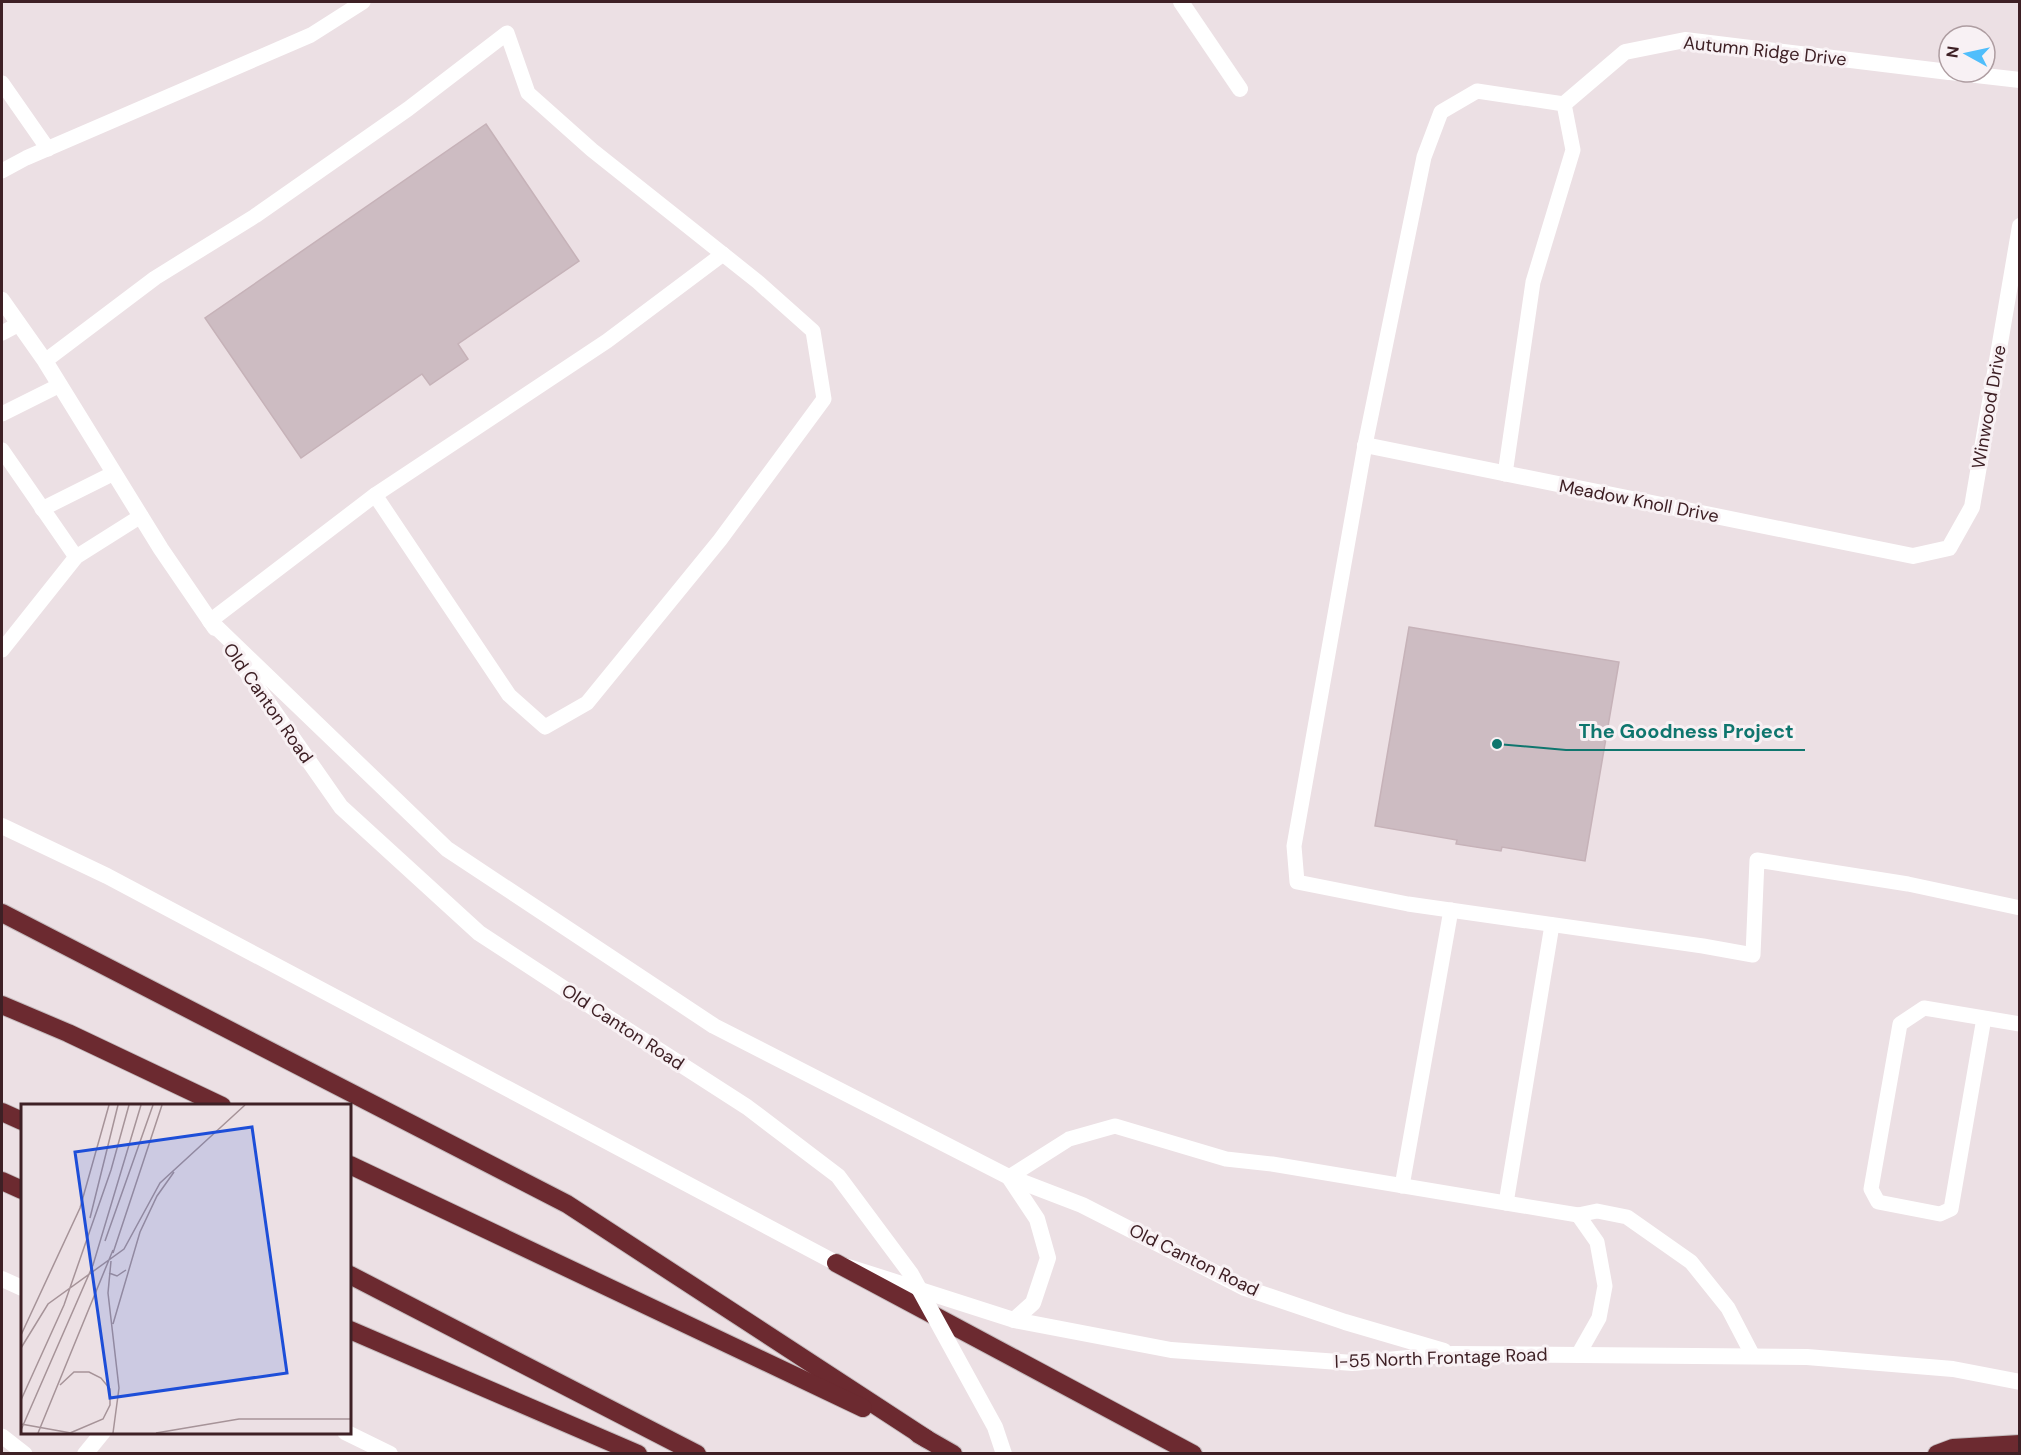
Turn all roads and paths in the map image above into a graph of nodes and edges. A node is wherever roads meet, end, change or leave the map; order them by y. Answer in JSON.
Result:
{"nodes":[{"id":1,"x":363,"y":2,"type":"edge"},
{"id":2,"x":1181,"y":2,"type":"edge"},
{"id":3,"x":1937,"y":70,"type":"edge"},
{"id":4,"x":1997,"y":77,"type":"edge"},
{"id":5,"x":2019,"y":80,"type":"edge"},
{"id":6,"x":2,"y":83,"type":"edge"},
{"id":7,"x":1240,"y":89,"type":"dead end"},
{"id":8,"x":1564,"y":104,"type":"junction"},
{"id":9,"x":48,"y":149,"type":"junction"},
{"id":10,"x":2,"y":171,"type":"edge"},
{"id":11,"x":2019,"y":226,"type":"edge"},
{"id":12,"x":723,"y":254,"type":"junction"},
{"id":13,"x":2,"y":300,"type":"edge"},
{"id":14,"x":19,"y":324,"type":"junction"},
{"id":15,"x":2,"y":333,"type":"edge"},
{"id":16,"x":45,"y":361,"type":"junction"},
{"id":17,"x":60,"y":385,"type":"junction"},
{"id":18,"x":2,"y":414,"type":"edge"},
{"id":19,"x":1365,"y":445,"type":"junction"},
{"id":20,"x":2,"y":450,"type":"edge"},
{"id":21,"x":114,"y":473,"type":"junction"},
{"id":22,"x":1505,"y":474,"type":"junction"},
{"id":23,"x":375,"y":495,"type":"junction"},
{"id":24,"x":42,"y":509,"type":"junction"},
{"id":25,"x":141,"y":516,"type":"junction"},
{"id":26,"x":1913,"y":556,"type":"joint"},
{"id":27,"x":76,"y":557,"type":"junction"},
{"id":28,"x":210,"y":621,"type":"junction"},
{"id":29,"x":2,"y":650,"type":"edge"},
{"id":30,"x":2,"y":826,"type":"edge"},
{"id":31,"x":2019,"y":908,"type":"edge"},
{"id":32,"x":1451,"y":910,"type":"junction"},
{"id":33,"x":2,"y":913,"type":"edge"},
{"id":34,"x":1552,"y":925,"type":"junction"},
{"id":35,"x":2,"y":1005,"type":"edge"},
{"id":36,"x":1984,"y":1018,"type":"junction"},
{"id":37,"x":2019,"y":1024,"type":"edge"},
{"id":38,"x":218,"y":1104,"type":"edge"},
{"id":39,"x":2,"y":1112,"type":"edge"},
{"id":40,"x":21,"y":1121,"type":"edge"},
{"id":41,"x":351,"y":1165,"type":"edge"},
{"id":42,"x":1009,"y":1177,"type":"junction"},
{"id":43,"x":2,"y":1181,"type":"edge"},
{"id":44,"x":1402,"y":1185,"type":"junction"},
{"id":45,"x":21,"y":1190,"type":"edge"},
{"id":46,"x":1506,"y":1203,"type":"junction"},
{"id":47,"x":1578,"y":1215,"type":"junction"},
{"id":48,"x":836,"y":1263,"type":"junction"},
{"id":49,"x":351,"y":1276,"type":"edge"},
{"id":50,"x":2,"y":1279,"type":"edge"},
{"id":51,"x":21,"y":1288,"type":"edge"},
{"id":52,"x":1014,"y":1320,"type":"junction"},
{"id":53,"x":351,"y":1330,"type":"edge"},
{"id":54,"x":1453,"y":1354,"type":"junction"},
{"id":55,"x":1578,"y":1355,"type":"junction"},
{"id":56,"x":1753,"y":1356,"type":"junction"},
{"id":57,"x":2019,"y":1382,"type":"edge"},
{"id":58,"x":101,"y":1434,"type":"edge"},
{"id":59,"x":349,"y":1434,"type":"edge"},
{"id":60,"x":2,"y":1436,"type":"edge"},
{"id":61,"x":927,"y":1439,"type":"junction"},
{"id":62,"x":2019,"y":1444,"type":"edge"},
{"id":63,"x":24,"y":1454,"type":"edge"},
{"id":64,"x":85,"y":1454,"type":"edge"},
{"id":65,"x":390,"y":1454,"type":"edge"},
{"id":66,"x":638,"y":1454,"type":"edge"},
{"id":67,"x":697,"y":1454,"type":"edge"},
{"id":68,"x":953,"y":1454,"type":"edge"},
{"id":69,"x":1004,"y":1454,"type":"edge"},
{"id":70,"x":1193,"y":1454,"type":"edge"},
{"id":71,"x":1937,"y":1454,"type":"edge"}],
"edges":[{"from":1,"to":9,"type":"lane"},
{"from":2,"to":7,"type":"street"},
{"from":3,"to":8,"type":"street","name":"Autumn Ridge Drive"},
{"from":4,"to":5,"type":"street","name":"Autumn Ridge Drive"},
{"from":6,"to":9,"type":"lane"},
{"from":8,"to":19,"type":"lane"},
{"from":8,"to":22,"type":"lane"},
{"from":9,"to":10,"type":"lane"},
{"from":11,"to":26,"type":"street","name":"Winwood Drive"},
{"from":12,"to":16,"type":"lane"},
{"from":12,"to":23,"type":"lane"},
{"from":12,"to":23,"type":"lane"},
{"from":13,"to":14,"type":"street","name":"Old Canton Road"},
{"from":14,"to":15,"type":"lane"},
{"from":14,"to":16,"type":"street","name":"Old Canton Road"},
{"from":16,"to":17,"type":"street","name":"Old Canton Road"},
{"from":17,"to":18,"type":"lane"},
{"from":17,"to":21,"type":"street","name":"Old Canton Road"},
{"from":19,"to":22,"type":"street","name":"Meadow Knoll Drive"},
{"from":19,"to":32,"type":"lane"},
{"from":20,"to":24,"type":"lane"},
{"from":21,"to":24,"type":"lane"},
{"from":21,"to":25,"type":"street","name":"Old Canton Road"},
{"from":22,"to":26,"type":"street","name":"Meadow Knoll Drive"},
{"from":23,"to":28,"type":"lane"},
{"from":24,"to":27,"type":"lane"},
{"from":25,"to":27,"type":"lane"},
{"from":25,"to":28,"type":"street","name":"Old Canton Road"},
{"from":27,"to":29,"type":"lane"},
{"from":28,"to":42,"type":"street","name":"Old Canton Road"},
{"from":28,"to":69,"type":"street","name":"Old Canton Road","bridge":true},
{"from":30,"to":48,"type":"street","name":"I-55 North Frontage Road"},
{"from":31,"to":34,"type":"lane"},
{"from":32,"to":34,"type":"lane"},
{"from":32,"to":44,"type":"lane"},
{"from":33,"to":61,"type":"highway"},
{"from":34,"to":46,"type":"lane"},
{"from":35,"to":38,"type":"highway"},
{"from":36,"to":36,"type":"lane"},
{"from":36,"to":37,"type":"lane"},
{"from":39,"to":40,"type":"highway"},
{"from":41,"to":61,"type":"highway"},
{"from":42,"to":44,"type":"lane"},
{"from":42,"to":52,"type":"street","name":"Old Canton Road"},
{"from":42,"to":54,"type":"street","name":"Old Canton Road"},
{"from":43,"to":45,"type":"highway"},
{"from":44,"to":46,"type":"lane"},
{"from":46,"to":47,"type":"lane"},
{"from":47,"to":55,"type":"lane"},
{"from":47,"to":56,"type":"lane"},
{"from":48,"to":52,"type":"street","name":"I-55 North Frontage Road"},
{"from":48,"to":70,"type":"highway"},
{"from":49,"to":67,"type":"highway"},
{"from":50,"to":51,"type":"street"},
{"from":52,"to":54,"type":"street","name":"I-55 North Frontage Road"},
{"from":53,"to":66,"type":"highway"},
{"from":54,"to":55,"type":"street","name":"I-55 North Frontage Road"},
{"from":55,"to":56,"type":"street","name":"I-55 North Frontage Road"},
{"from":56,"to":57,"type":"street","name":"I-55 North Frontage Road"},
{"from":58,"to":64,"type":"street"},
{"from":59,"to":65,"type":"street"},
{"from":60,"to":63,"type":"lane"},
{"from":61,"to":68,"type":"highway"},
{"from":62,"to":71,"type":"highway"}]}
